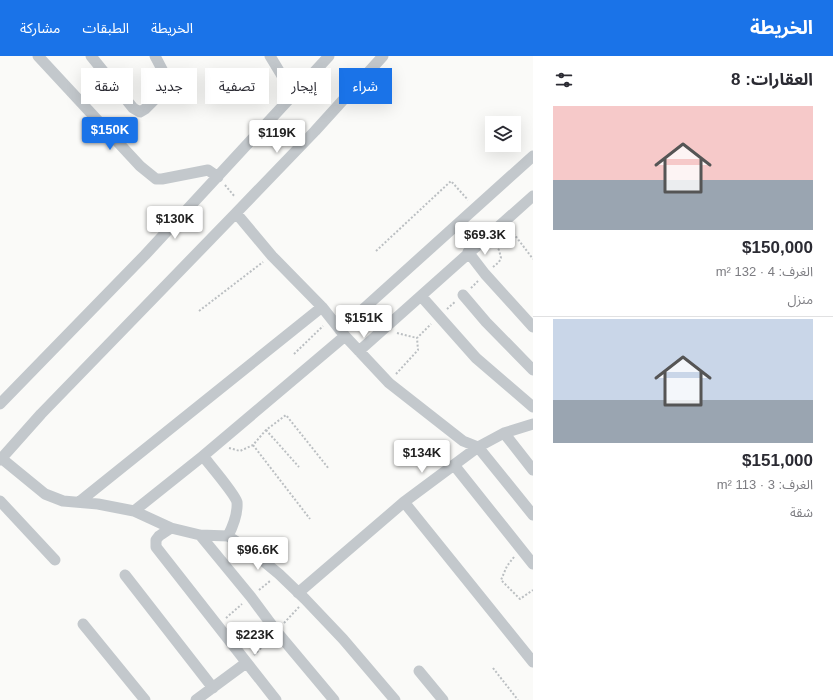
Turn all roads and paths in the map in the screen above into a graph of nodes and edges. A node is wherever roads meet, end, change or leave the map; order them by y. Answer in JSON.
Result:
{"nodes":[{"id":1,"x":38,"y":56,"type":"edge"},
{"id":2,"x":91,"y":56,"type":"edge"},
{"id":3,"x":155,"y":56,"type":"edge"},
{"id":4,"x":270,"y":56,"type":"edge"},
{"id":5,"x":329,"y":56,"type":"edge"},
{"id":6,"x":383,"y":56,"type":"edge"},
{"id":7,"x":277,"y":68,"type":"edge"},
{"id":8,"x":318,"y":68,"type":"edge"},
{"id":9,"x":284,"y":104,"type":"edge"},
{"id":10,"x":533,"y":156,"type":"edge"},
{"id":11,"x":218,"y":177,"type":"junction"},
{"id":12,"x":533,"y":196,"type":"edge"},
{"id":13,"x":239,"y":209,"type":"junction"},
{"id":14,"x":475,"y":209,"type":"junction"},
{"id":15,"x":504,"y":222,"type":"junction"},
{"id":16,"x":488,"y":236,"type":"junction"},
{"id":17,"x":376,"y":251,"type":"dead end"},
{"id":18,"x":468,"y":252,"type":"junction"},
{"id":19,"x":272,"y":256,"type":"junction"},
{"id":20,"x":533,"y":259,"type":"edge"},
{"id":21,"x":485,"y":274,"type":"junction"},
{"id":22,"x":463,"y":295,"type":"dead end"},
{"id":23,"x":421,"y":296,"type":"junction"},
{"id":24,"x":322,"y":307,"type":"junction"},
{"id":25,"x":199,"y":311,"type":"dead end"},
{"id":26,"x":438,"y":317,"type":"junction"},
{"id":27,"x":330,"y":318,"type":"junction"},
{"id":28,"x":533,"y":327,"type":"edge"},
{"id":29,"x":343,"y":333,"type":"junction"},
{"id":30,"x":392,"y":337,"type":"dead end"},
{"id":31,"x":417,"y":338,"type":"junction"},
{"id":32,"x":359,"y":350,"type":"junction"},
{"id":33,"x":294,"y":354,"type":"dead end"},
{"id":34,"x":533,"y":370,"type":"edge"},
{"id":35,"x":389,"y":383,"type":"junction"},
{"id":36,"x":0,"y":404,"type":"edge"},
{"id":37,"x":533,"y":407,"type":"edge"},
{"id":38,"x":533,"y":424,"type":"edge"},
{"id":39,"x":266,"y":430,"type":"junction"},
{"id":40,"x":504,"y":433,"type":"junction"},
{"id":41,"x":223,"y":439,"type":"junction"},
{"id":42,"x":254,"y":445,"type":"junction"},
{"id":43,"x":478,"y":447,"type":"junction"},
{"id":44,"x":203,"y":456,"type":"junction"},
{"id":45,"x":1,"y":459,"type":"edge"},
{"id":46,"x":454,"y":465,"type":"junction"},
{"id":47,"x":299,"y":467,"type":"dead end"},
{"id":48,"x":329,"y":469,"type":"dead end"},
{"id":49,"x":533,"y":470,"type":"edge"},
{"id":50,"x":0,"y":502,"type":"edge"},
{"id":51,"x":79,"y":502,"type":"junction"},
{"id":52,"x":404,"y":502,"type":"junction"},
{"id":53,"x":134,"y":511,"type":"junction"},
{"id":54,"x":533,"y":515,"type":"edge"},
{"id":55,"x":310,"y":518,"type":"dead end"},
{"id":56,"x":171,"y":528,"type":"junction"},
{"id":57,"x":200,"y":535,"type":"junction"},
{"id":58,"x":228,"y":536,"type":"junction"},
{"id":59,"x":522,"y":550,"type":"junction"},
{"id":60,"x":55,"y":560,"type":"dead end"},
{"id":61,"x":533,"y":564,"type":"edge"},
{"id":62,"x":125,"y":575,"type":"dead end"},
{"id":63,"x":533,"y":590,"type":"edge"},
{"id":64,"x":298,"y":593,"type":"junction"},
{"id":65,"x":83,"y":624,"type":"dead end"},
{"id":66,"x":533,"y":662,"type":"edge"},
{"id":67,"x":246,"y":663,"type":"junction"},
{"id":68,"x":493,"y":668,"type":"dead end"},
{"id":69,"x":419,"y":671,"type":"dead end"},
{"id":70,"x":213,"y":688,"type":"junction"},
{"id":71,"x":199,"y":699,"type":"edge"},
{"id":72,"x":145,"y":700,"type":"edge"},
{"id":73,"x":276,"y":700,"type":"edge"},
{"id":74,"x":334,"y":700,"type":"edge"},
{"id":75,"x":395,"y":700,"type":"edge"},
{"id":76,"x":443,"y":700,"type":"edge"},
{"id":77,"x":518,"y":700,"type":"edge"}],
"edges":[{"from":1,"to":11,"type":"street"},
{"from":2,"to":3,"type":"street"},
{"from":4,"to":7,"type":"street"},
{"from":5,"to":8,"type":"street"},
{"from":6,"to":13,"type":"street"},
{"from":9,"to":11,"type":"street"},
{"from":10,"to":14,"type":"street"},
{"from":11,"to":13,"type":"path"},
{"from":11,"to":36,"type":"street"},
{"from":12,"to":15,"type":"street"},
{"from":13,"to":19,"type":"street"},
{"from":13,"to":45,"type":"street"},
{"from":14,"to":17,"type":"path"},
{"from":14,"to":29,"type":"street"},
{"from":15,"to":16,"type":"street"},
{"from":15,"to":20,"type":"path"},
{"from":16,"to":18,"type":"street"},
{"from":16,"to":21,"type":"path"},
{"from":18,"to":21,"type":"street"},
{"from":18,"to":23,"type":"street"},
{"from":19,"to":24,"type":"street"},
{"from":19,"to":25,"type":"path"},
{"from":21,"to":28,"type":"street"},
{"from":22,"to":34,"type":"street"},
{"from":23,"to":26,"type":"street"},
{"from":23,"to":32,"type":"street"},
{"from":24,"to":27,"type":"street"},
{"from":24,"to":51,"type":"street"},
{"from":26,"to":31,"type":"path"},
{"from":26,"to":37,"type":"street"},
{"from":27,"to":29,"type":"street"},
{"from":27,"to":33,"type":"path"},
{"from":29,"to":32,"type":"street"},
{"from":29,"to":41,"type":"street"},
{"from":30,"to":31,"type":"path"},
{"from":31,"to":35,"type":"path"},
{"from":32,"to":35,"type":"street"},
{"from":35,"to":43,"type":"street"},
{"from":38,"to":40,"type":"street"},
{"from":39,"to":42,"type":"path"},
{"from":39,"to":47,"type":"path"},
{"from":39,"to":48,"type":"path"},
{"from":40,"to":43,"type":"street"},
{"from":40,"to":49,"type":"street"},
{"from":41,"to":42,"type":"path"},
{"from":41,"to":44,"type":"street"},
{"from":42,"to":55,"type":"path"},
{"from":43,"to":46,"type":"street"},
{"from":43,"to":54,"type":"street"},
{"from":44,"to":53,"type":"street"},
{"from":44,"to":58,"type":"street"},
{"from":45,"to":51,"type":"street"},
{"from":46,"to":52,"type":"street"},
{"from":46,"to":59,"type":"street"},
{"from":50,"to":60,"type":"street"},
{"from":51,"to":53,"type":"street"},
{"from":52,"to":64,"type":"street"},
{"from":52,"to":66,"type":"street"},
{"from":53,"to":56,"type":"street"},
{"from":56,"to":57,"type":"street"},
{"from":56,"to":67,"type":"street"},
{"from":57,"to":58,"type":"street"},
{"from":57,"to":74,"type":"street"},
{"from":58,"to":64,"type":"street"},
{"from":59,"to":61,"type":"street"},
{"from":59,"to":63,"type":"path"},
{"from":62,"to":70,"type":"street"},
{"from":64,"to":75,"type":"street"},
{"from":65,"to":72,"type":"street"},
{"from":67,"to":70,"type":"street"},
{"from":67,"to":73,"type":"street"},
{"from":68,"to":77,"type":"path"},
{"from":69,"to":76,"type":"street"},
{"from":70,"to":71,"type":"street"}]}
